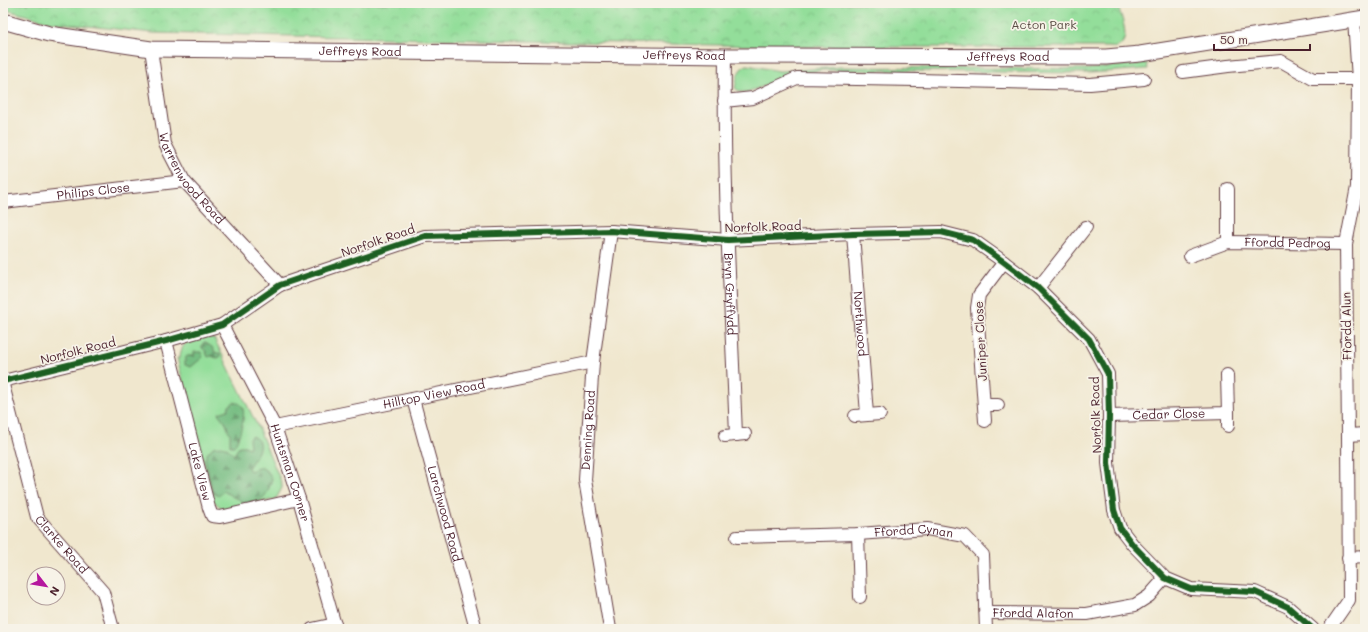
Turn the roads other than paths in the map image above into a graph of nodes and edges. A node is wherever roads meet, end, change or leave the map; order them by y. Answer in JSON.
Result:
{"nodes":[{"id":1,"x":1360,"y":18,"type":"edge"},
{"id":2,"x":3,"y":21,"type":"edge"},
{"id":3,"x":151,"y":49,"type":"junction"},
{"id":4,"x":725,"y":56,"type":"junction"},
{"id":5,"x":1182,"y":72,"type":"dead end"},
{"id":6,"x":1361,"y":78,"type":"edge"},
{"id":7,"x":1144,"y":79,"type":"dead end"},
{"id":8,"x":724,"y":101,"type":"junction"},
{"id":9,"x":184,"y":181,"type":"junction"},
{"id":10,"x":1361,"y":187,"type":"edge"},
{"id":11,"x":1228,"y":189,"type":"dead end"},
{"id":12,"x":3,"y":202,"type":"edge"},
{"id":13,"x":1086,"y":227,"type":"dead end"},
{"id":14,"x":611,"y":231,"type":"junction"},
{"id":15,"x":853,"y":234,"type":"junction"},
{"id":16,"x":728,"y":240,"type":"junction"},
{"id":17,"x":1228,"y":242,"type":"junction"},
{"id":18,"x":1346,"y":244,"type":"junction"},
{"id":19,"x":1190,"y":256,"type":"dead end"},
{"id":20,"x":1004,"y":262,"type":"junction"},
{"id":21,"x":280,"y":286,"type":"junction"},
{"id":22,"x":1038,"y":288,"type":"junction"},
{"id":23,"x":222,"y":326,"type":"junction"},
{"id":24,"x":166,"y":341,"type":"junction"},
{"id":25,"x":593,"y":362,"type":"junction"},
{"id":26,"x":1228,"y":375,"type":"dead end"},
{"id":27,"x":3,"y":380,"type":"edge"},
{"id":28,"x":3,"y":385,"type":"edge"},
{"id":29,"x":413,"y":399,"type":"junction"},
{"id":30,"x":984,"y":405,"type":"junction"},
{"id":31,"x":998,"y":405,"type":"dead end"},
{"id":32,"x":1228,"y":413,"type":"junction"},
{"id":33,"x":867,"y":414,"type":"junction"},
{"id":34,"x":880,"y":414,"type":"dead end"},
{"id":35,"x":855,"y":416,"type":"dead end"},
{"id":36,"x":1109,"y":416,"type":"junction"},
{"id":37,"x":985,"y":421,"type":"dead end"},
{"id":38,"x":1228,"y":426,"type":"dead end"},
{"id":39,"x":275,"y":428,"type":"junction"},
{"id":40,"x":1365,"y":434,"type":"edge"},
{"id":41,"x":735,"y":435,"type":"dead end"},
{"id":42,"x":1348,"y":435,"type":"junction"},
{"id":43,"x":299,"y":499,"type":"junction"},
{"id":44,"x":858,"y":534,"type":"junction"},
{"id":45,"x":737,"y":537,"type":"dead end"},
{"id":46,"x":1348,"y":558,"type":"junction"},
{"id":47,"x":1365,"y":558,"type":"edge"},
{"id":48,"x":1165,"y":578,"type":"junction"},
{"id":49,"x":860,"y":597,"type":"dead end"},
{"id":50,"x":986,"y":613,"type":"junction"},
{"id":51,"x":336,"y":627,"type":"edge"},
{"id":52,"x":113,"y":629,"type":"edge"},
{"id":53,"x":312,"y":629,"type":"edge"},
{"id":54,"x":476,"y":629,"type":"edge"},
{"id":55,"x":610,"y":629,"type":"edge"},
{"id":56,"x":986,"y":629,"type":"edge"},
{"id":57,"x":1313,"y":629,"type":"edge"},
{"id":58,"x":1329,"y":629,"type":"edge"}],
"edges":[{"from":1,"to":4,"type":"street","name":"Jeffreys Road"},
{"from":1,"to":6,"type":"street","name":"Ffordd Alun"},
{"from":2,"to":3,"type":"street","name":"Jeffreys Road"},
{"from":3,"to":4,"type":"street","name":"Jeffreys Road"},
{"from":3,"to":9,"type":"street","name":"Warrenwood Road"},
{"from":4,"to":8,"type":"street","name":"Bryn Gryffydd"},
{"from":5,"to":6,"type":"street"},
{"from":6,"to":10,"type":"street","name":"Ffordd Alun"},
{"from":7,"to":8,"type":"street","name":"Jeffreys Road"},
{"from":8,"to":16,"type":"street","name":"Bryn Gryffydd"},
{"from":9,"to":12,"type":"street","name":"Philips Close"},
{"from":9,"to":21,"type":"street","name":"Warrenwood Road"},
{"from":10,"to":18,"type":"street","name":"Ffordd Alun"},
{"from":11,"to":17,"type":"street","name":"Ffordd Pedrog"},
{"from":13,"to":22,"type":"street"},
{"from":14,"to":16,"type":"street","name":"Norfolk Road"},
{"from":14,"to":21,"type":"street","name":"Norfolk Road"},
{"from":14,"to":25,"type":"street","name":"Denning Road"},
{"from":15,"to":16,"type":"street","name":"Norfolk Road"},
{"from":15,"to":20,"type":"street","name":"Norfolk Road"},
{"from":15,"to":33,"type":"street","name":"Northwood"},
{"from":16,"to":41,"type":"street","name":"Bryn Gryffydd"},
{"from":17,"to":18,"type":"street","name":"Ffordd Pedrog"},
{"from":17,"to":19,"type":"street","name":"Ffordd Pedrog"},
{"from":18,"to":42,"type":"street","name":"Ffordd Alun"},
{"from":20,"to":22,"type":"street","name":"Norfolk Road"},
{"from":20,"to":30,"type":"street","name":"Juniper Close"},
{"from":21,"to":23,"type":"street","name":"Norfolk Road"},
{"from":22,"to":36,"type":"street","name":"Norfolk Road"},
{"from":23,"to":24,"type":"street","name":"Norfolk Road"},
{"from":23,"to":39,"type":"street","name":"Huntsman Corner"},
{"from":24,"to":27,"type":"street","name":"Norfolk Road"},
{"from":24,"to":43,"type":"street","name":"Lake View"},
{"from":25,"to":29,"type":"street","name":"Hilltop View Road"},
{"from":25,"to":55,"type":"street","name":"Denning Road"},
{"from":26,"to":32,"type":"street"},
{"from":28,"to":52,"type":"street","name":"Clarke Road"},
{"from":29,"to":39,"type":"street","name":"Hilltop View Road"},
{"from":29,"to":54,"type":"street","name":"Larchwood Road"},
{"from":30,"to":31,"type":"street"},
{"from":30,"to":37,"type":"street","name":"Juniper Close"},
{"from":32,"to":36,"type":"street","name":"Cedar Close"},
{"from":32,"to":38,"type":"street"},
{"from":33,"to":34,"type":"street"},
{"from":33,"to":35,"type":"street"},
{"from":36,"to":48,"type":"street","name":"Norfolk Road"},
{"from":39,"to":43,"type":"street","name":"Huntsman Corner"},
{"from":40,"to":42,"type":"street"},
{"from":42,"to":46,"type":"street","name":"Ffordd Alun"},
{"from":43,"to":51,"type":"street","name":"Huntsman Corner"},
{"from":44,"to":45,"type":"street","name":"Ffordd Cynan"},
{"from":44,"to":49,"type":"street","name":"Ffordd Cynan"},
{"from":44,"to":50,"type":"street","name":"Ffordd Cynan"},
{"from":46,"to":47,"type":"street"},
{"from":46,"to":58,"type":"street","name":"Ffordd Alun"},
{"from":48,"to":50,"type":"street","name":"Ffordd Alafon"},
{"from":48,"to":57,"type":"street","name":"Norfolk Road"},
{"from":50,"to":56,"type":"street","name":"Ffordd Cynan"},
{"from":51,"to":53,"type":"street"}]}
